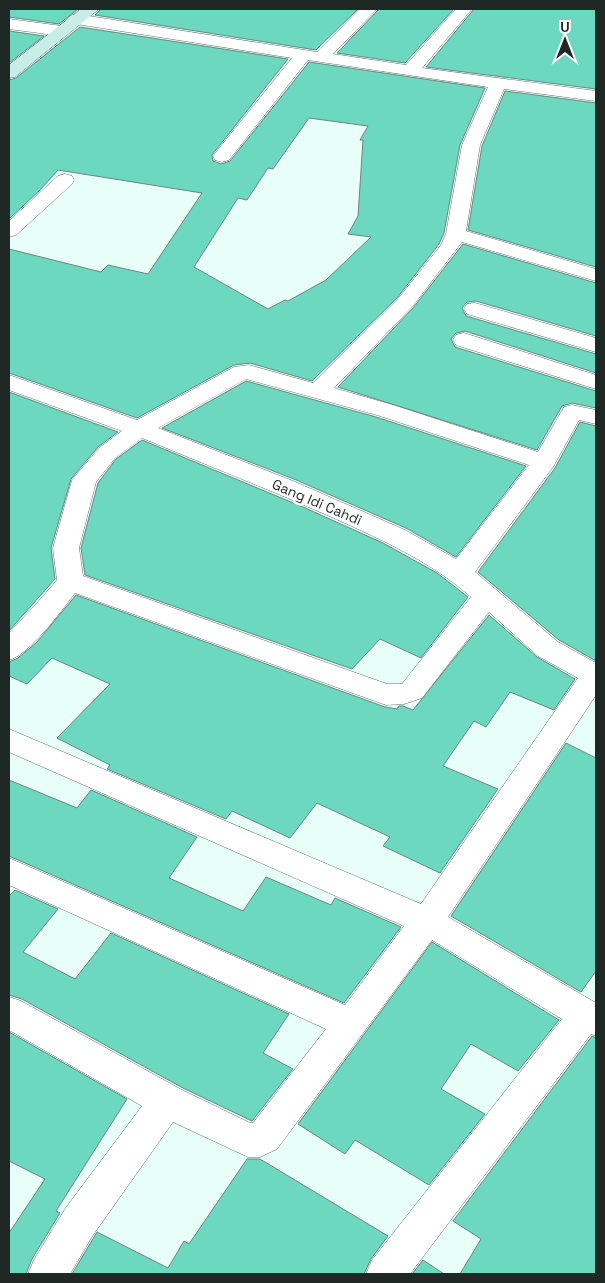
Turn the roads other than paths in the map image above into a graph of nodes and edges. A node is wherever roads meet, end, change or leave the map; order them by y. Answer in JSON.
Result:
{"nodes":[{"id":1,"x":92,"y":9,"type":"edge"},
{"id":2,"x":369,"y":9,"type":"edge"},
{"id":3,"x":464,"y":9,"type":"edge"},
{"id":4,"x":76,"y":19,"type":"junction"},
{"id":5,"x":9,"y":24,"type":"edge"},
{"id":6,"x":62,"y":32,"type":"junction"},
{"id":7,"x":312,"y":56,"type":"junction"},
{"id":8,"x":410,"y":71,"type":"junction"},
{"id":9,"x":9,"y":73,"type":"edge"},
{"id":10,"x":498,"y":84,"type":"junction"},
{"id":11,"x":596,"y":96,"type":"edge"},
{"id":12,"x":222,"y":156,"type":"dead end"},
{"id":13,"x":65,"y":180,"type":"dead end"},
{"id":14,"x":9,"y":231,"type":"edge"},
{"id":15,"x":456,"y":234,"type":"junction"},
{"id":16,"x":596,"y":275,"type":"edge"},
{"id":17,"x":475,"y":309,"type":"dead end"},
{"id":18,"x":464,"y":340,"type":"dead end"},
{"id":19,"x":596,"y":344,"type":"edge"},
{"id":20,"x":9,"y":382,"type":"edge"},
{"id":21,"x":596,"y":382,"type":"edge"},
{"id":22,"x":318,"y":391,"type":"junction"},
{"id":23,"x":596,"y":417,"type":"edge"},
{"id":24,"x":139,"y":429,"type":"junction"},
{"id":25,"x":544,"y":462,"type":"junction"},
{"id":26,"x":460,"y":573,"type":"junction"},
{"id":27,"x":70,"y":581,"type":"junction"},
{"id":28,"x":488,"y":596,"type":"junction"},
{"id":29,"x":9,"y":650,"type":"edge"},
{"id":30,"x":596,"y":676,"type":"edge"},
{"id":31,"x":9,"y":740,"type":"edge"},
{"id":32,"x":9,"y":871,"type":"edge"},
{"id":33,"x":427,"y":921,"type":"junction"},
{"id":34,"x":9,"y":1012,"type":"edge"},
{"id":35,"x":591,"y":1017,"type":"edge"},
{"id":36,"x":351,"y":1024,"type":"junction"},
{"id":37,"x":167,"y":1101,"type":"junction"},
{"id":38,"x":48,"y":1274,"type":"edge"},
{"id":39,"x":386,"y":1274,"type":"edge"}],
"edges":[{"from":1,"to":4,"type":"main road"},
{"from":2,"to":7,"type":"street"},
{"from":3,"to":8,"type":"street"},
{"from":4,"to":6,"type":"main road"},
{"from":4,"to":7,"type":"street"},
{"from":5,"to":6,"type":"street"},
{"from":6,"to":9,"type":"main road"},
{"from":7,"to":8,"type":"street"},
{"from":7,"to":12,"type":"street"},
{"from":8,"to":10,"type":"street"},
{"from":10,"to":11,"type":"street"},
{"from":10,"to":15,"type":"street"},
{"from":13,"to":14,"type":"street"},
{"from":15,"to":16,"type":"street"},
{"from":15,"to":22,"type":"street"},
{"from":17,"to":19,"type":"street"},
{"from":18,"to":21,"type":"street"},
{"from":20,"to":24,"type":"street","name":"Gang Idi Cahdi"},
{"from":22,"to":24,"type":"street"},
{"from":22,"to":25,"type":"street"},
{"from":23,"to":25,"type":"street"},
{"from":24,"to":26,"type":"street","name":"Gang Idi Cahdi"},
{"from":24,"to":27,"type":"street"},
{"from":25,"to":26,"type":"street"},
{"from":26,"to":28,"type":"street","name":"Gang Idi Cahdi"},
{"from":27,"to":28,"type":"street"},
{"from":27,"to":29,"type":"street"},
{"from":28,"to":30,"type":"street","name":"Gang Idi Cahdi"},
{"from":30,"to":33,"type":"street"},
{"from":31,"to":33,"type":"street"},
{"from":32,"to":36,"type":"street"},
{"from":33,"to":35,"type":"street"},
{"from":33,"to":36,"type":"street"},
{"from":34,"to":37,"type":"street"},
{"from":35,"to":39,"type":"street"},
{"from":36,"to":37,"type":"street"},
{"from":37,"to":38,"type":"street"}]}
